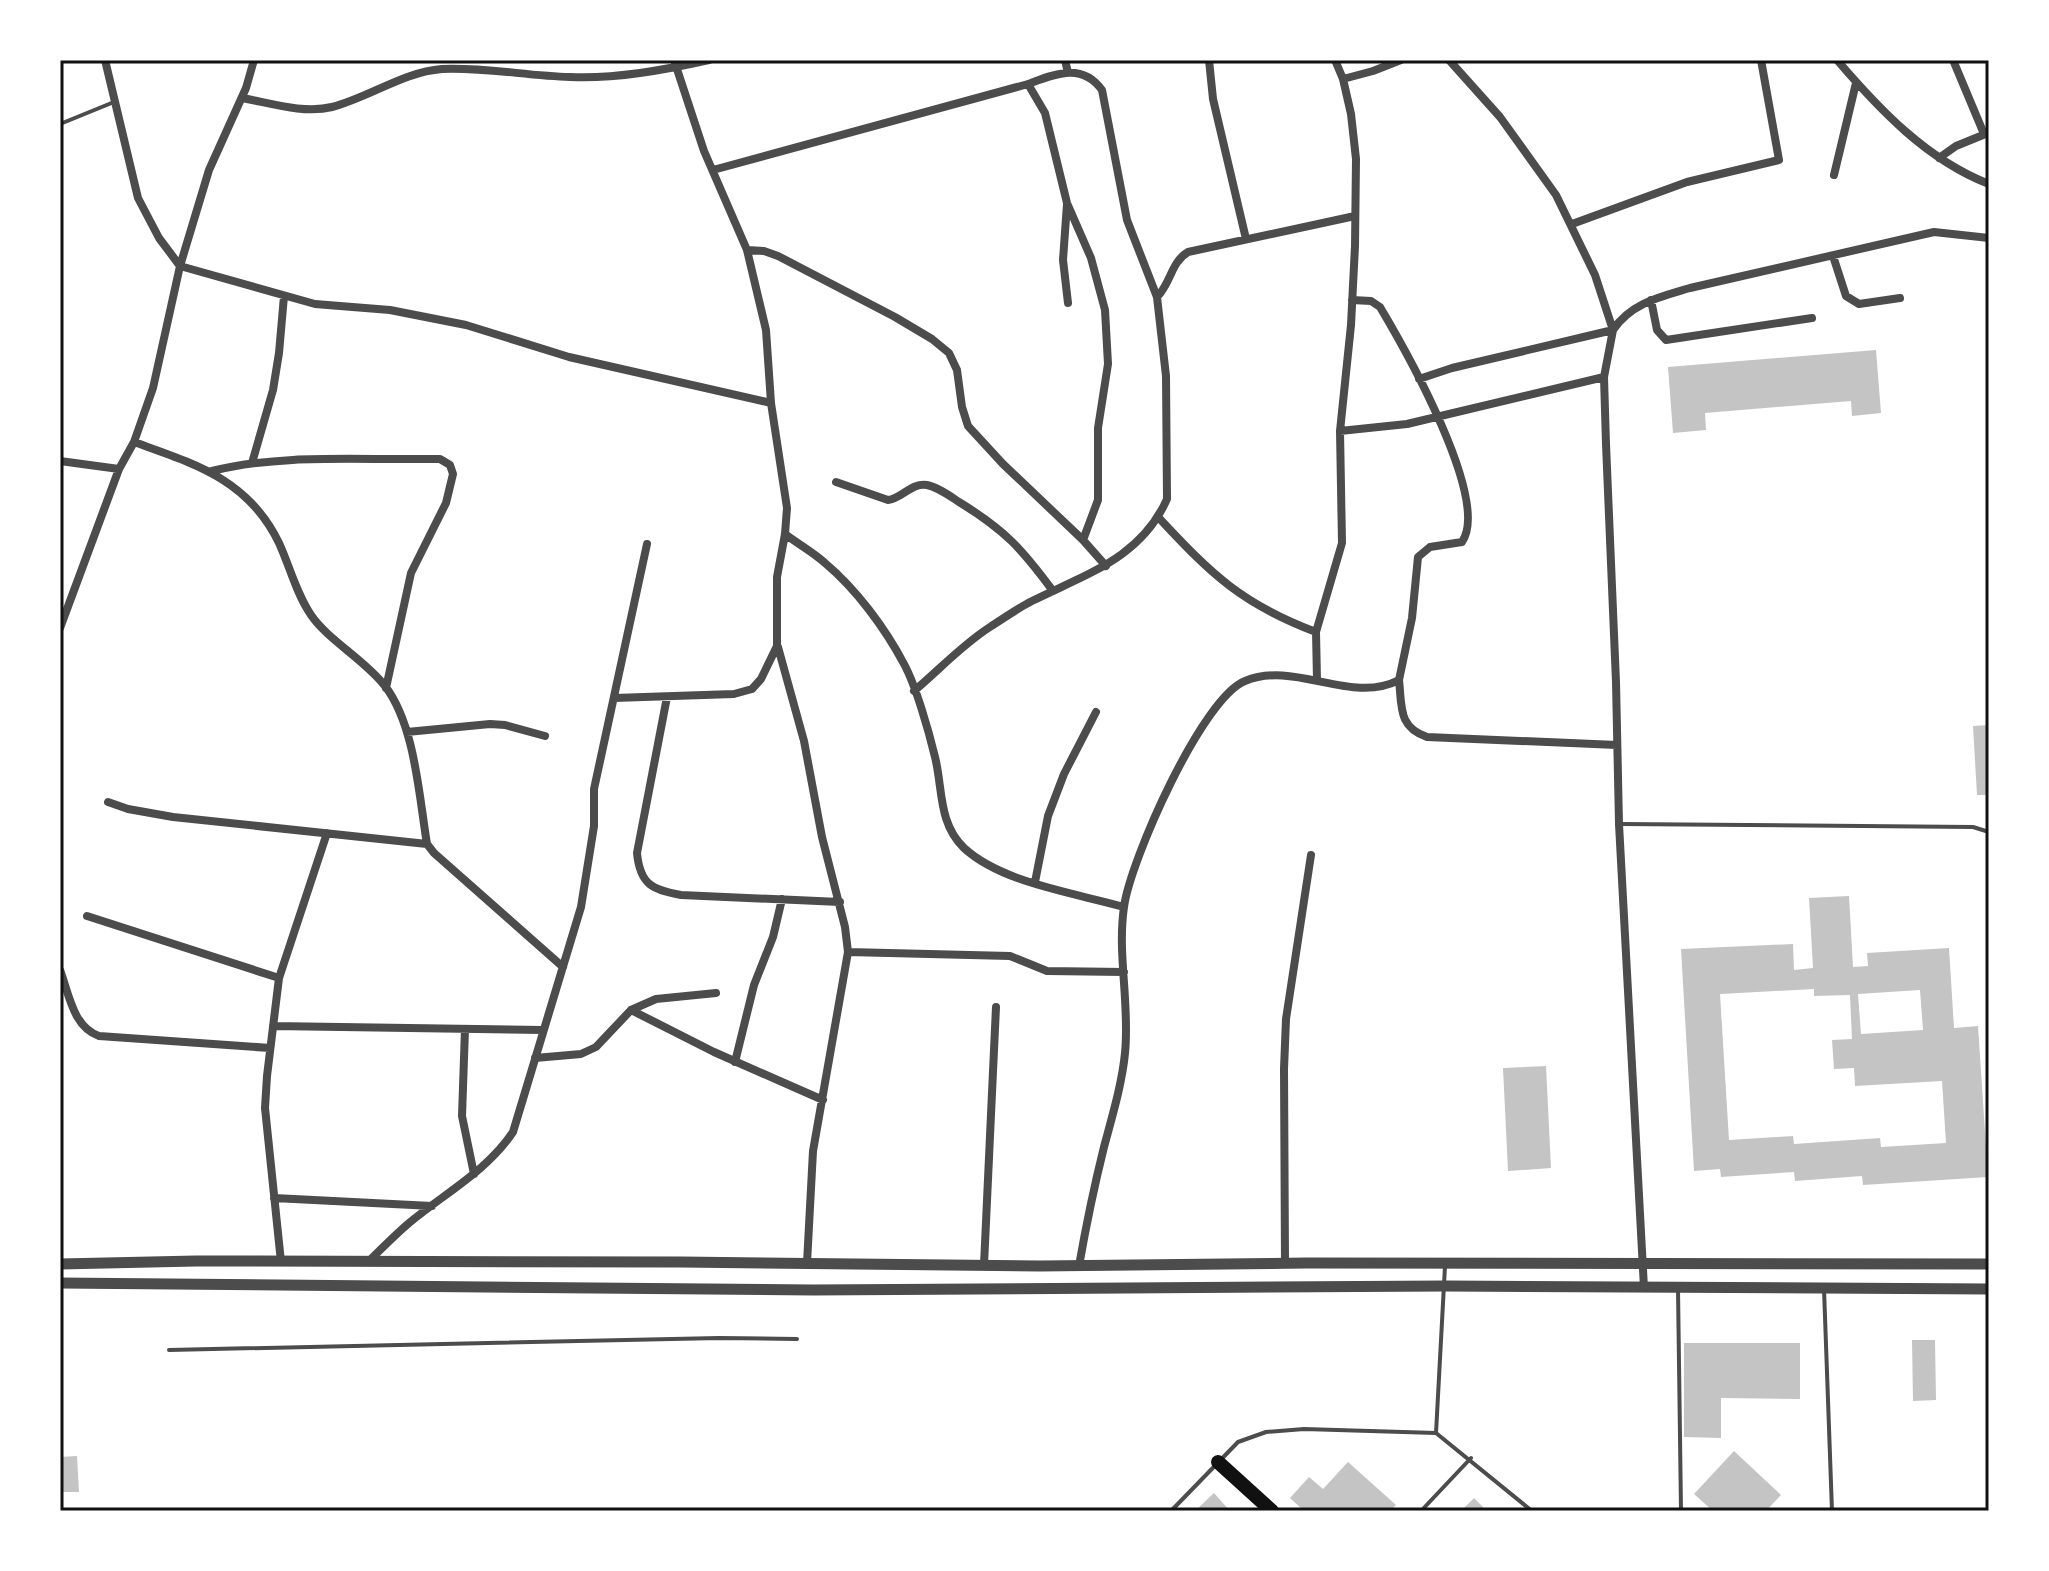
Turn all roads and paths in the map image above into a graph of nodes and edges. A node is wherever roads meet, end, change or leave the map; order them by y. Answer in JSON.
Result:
{"nodes":[{"id":1,"x":105,"y":60,"type":"edge"},
{"id":2,"x":254,"y":60,"type":"edge"},
{"id":3,"x":709,"y":60,"type":"edge"},
{"id":4,"x":1065,"y":60,"type":"edge"},
{"id":5,"x":1209,"y":60,"type":"edge"},
{"id":6,"x":1335,"y":60,"type":"edge"},
{"id":7,"x":1401,"y":60,"type":"edge"},
{"id":8,"x":1449,"y":60,"type":"edge"},
{"id":9,"x":1761,"y":60,"type":"edge"},
{"id":10,"x":1837,"y":60,"type":"edge"},
{"id":11,"x":1953,"y":60,"type":"edge"},
{"id":12,"x":675,"y":64,"type":"edge"},
{"id":13,"x":1068,"y":73,"type":"junction"},
{"id":14,"x":1343,"y":79,"type":"junction"},
{"id":15,"x":1856,"y":83,"type":"junction"},
{"id":16,"x":1028,"y":84,"type":"junction"},
{"id":17,"x":242,"y":98,"type":"junction"},
{"id":18,"x":116,"y":101,"type":"junction"},
{"id":19,"x":60,"y":124,"type":"edge"},
{"id":20,"x":1987,"y":133,"type":"edge"},
{"id":21,"x":1939,"y":158,"type":"junction"},
{"id":22,"x":713,"y":170,"type":"junction"},
{"id":23,"x":1834,"y":175,"type":"dead end"},
{"id":24,"x":1989,"y":184,"type":"edge"},
{"id":25,"x":1067,"y":203,"type":"junction"},
{"id":26,"x":1355,"y":216,"type":"junction"},
{"id":27,"x":1572,"y":224,"type":"junction"},
{"id":28,"x":1989,"y":238,"type":"edge"},
{"id":29,"x":1246,"y":239,"type":"junction"},
{"id":30,"x":747,"y":250,"type":"junction"},
{"id":31,"x":1833,"y":256,"type":"junction"},
{"id":32,"x":180,"y":266,"type":"junction"},
{"id":33,"x":284,"y":296,"type":"junction"},
{"id":34,"x":1157,"y":297,"type":"junction"},
{"id":35,"x":1900,"y":298,"type":"dead end"},
{"id":36,"x":1352,"y":300,"type":"junction"},
{"id":37,"x":1651,"y":300,"type":"junction"},
{"id":38,"x":1068,"y":303,"type":"dead end"},
{"id":39,"x":1812,"y":318,"type":"dead end"},
{"id":40,"x":1613,"y":330,"type":"junction"},
{"id":41,"x":1604,"y":377,"type":"junction"},
{"id":42,"x":1419,"y":379,"type":"junction"},
{"id":43,"x":771,"y":403,"type":"junction"},
{"id":44,"x":1438,"y":415,"type":"junction"},
{"id":45,"x":1340,"y":431,"type":"junction"},
{"id":46,"x":134,"y":442,"type":"junction"},
{"id":47,"x":60,"y":461,"type":"edge"},
{"id":48,"x":252,"y":463,"type":"junction"},
{"id":49,"x":119,"y":469,"type":"junction"},
{"id":50,"x":212,"y":471,"type":"junction"},
{"id":51,"x":836,"y":482,"type":"dead end"},
{"id":52,"x":1159,"y":518,"type":"junction"},
{"id":53,"x":785,"y":534,"type":"junction"},
{"id":54,"x":1083,"y":540,"type":"junction"},
{"id":55,"x":647,"y":544,"type":"dead end"},
{"id":56,"x":1106,"y":566,"type":"junction"},
{"id":57,"x":1053,"y":591,"type":"junction"},
{"id":58,"x":60,"y":628,"type":"edge"},
{"id":59,"x":1316,"y":632,"type":"junction"},
{"id":60,"x":777,"y":646,"type":"junction"},
{"id":61,"x":1317,"y":680,"type":"junction"},
{"id":62,"x":1399,"y":680,"type":"junction"},
{"id":63,"x":386,"y":688,"type":"junction"},
{"id":64,"x":914,"y":691,"type":"junction"},
{"id":65,"x":667,"y":697,"type":"junction"},
{"id":66,"x":614,"y":698,"type":"junction"},
{"id":67,"x":1096,"y":712,"type":"dead end"},
{"id":68,"x":407,"y":732,"type":"junction"},
{"id":69,"x":545,"y":736,"type":"dead end"},
{"id":70,"x":1617,"y":745,"type":"junction"},
{"id":71,"x":108,"y":802,"type":"dead end"},
{"id":72,"x":1619,"y":824,"type":"junction"},
{"id":73,"x":1989,"y":832,"type":"edge"},
{"id":74,"x":327,"y":833,"type":"junction"},
{"id":75,"x":427,"y":844,"type":"junction"},
{"id":76,"x":1311,"y":855,"type":"dead end"},
{"id":77,"x":1035,"y":882,"type":"junction"},
{"id":78,"x":782,"y":899,"type":"junction"},
{"id":79,"x":840,"y":902,"type":"junction"},
{"id":80,"x":1124,"y":907,"type":"junction"},
{"id":81,"x":87,"y":916,"type":"dead end"},
{"id":82,"x":848,"y":952,"type":"junction"},
{"id":83,"x":563,"y":967,"type":"junction"},
{"id":84,"x":60,"y":970,"type":"edge"},
{"id":85,"x":1124,"y":972,"type":"junction"},
{"id":86,"x":279,"y":978,"type":"junction"},
{"id":87,"x":716,"y":993,"type":"dead end"},
{"id":88,"x":996,"y":1007,"type":"dead end"},
{"id":89,"x":631,"y":1010,"type":"junction"},
{"id":90,"x":273,"y":1026,"type":"junction"},
{"id":91,"x":465,"y":1029,"type":"junction"},
{"id":92,"x":543,"y":1030,"type":"junction"},
{"id":93,"x":270,"y":1048,"type":"junction"},
{"id":94,"x":535,"y":1058,"type":"junction"},
{"id":95,"x":735,"y":1062,"type":"junction"},
{"id":96,"x":823,"y":1100,"type":"junction"},
{"id":97,"x":474,"y":1174,"type":"junction"},
{"id":98,"x":274,"y":1198,"type":"junction"},
{"id":99,"x":433,"y":1206,"type":"junction"},
{"id":100,"x":281,"y":1262,"type":"junction"},
{"id":101,"x":367,"y":1262,"type":"junction"},
{"id":102,"x":807,"y":1263,"type":"junction"},
{"id":103,"x":1285,"y":1263,"type":"junction"},
{"id":104,"x":60,"y":1264,"type":"edge"},
{"id":105,"x":1445,"y":1264,"type":"junction"},
{"id":106,"x":1643,"y":1264,"type":"junction"},
{"id":107,"x":1989,"y":1264,"type":"edge"},
{"id":108,"x":984,"y":1265,"type":"junction"},
{"id":109,"x":1079,"y":1266,"type":"junction"},
{"id":110,"x":60,"y":1283,"type":"edge"},
{"id":111,"x":1446,"y":1286,"type":"junction"},
{"id":112,"x":1824,"y":1287,"type":"junction"},
{"id":113,"x":1644,"y":1288,"type":"junction"},
{"id":114,"x":1678,"y":1288,"type":"junction"},
{"id":115,"x":1989,"y":1289,"type":"edge"},
{"id":116,"x":797,"y":1339,"type":"dead end"},
{"id":117,"x":169,"y":1350,"type":"dead end"},
{"id":118,"x":1436,"y":1433,"type":"junction"},
{"id":119,"x":1471,"y":1458,"type":"junction"},
{"id":120,"x":1218,"y":1462,"type":"junction"},
{"id":121,"x":1171,"y":1511,"type":"edge"},
{"id":122,"x":1272,"y":1511,"type":"edge"},
{"id":123,"x":1421,"y":1511,"type":"edge"},
{"id":124,"x":1532,"y":1511,"type":"edge"},
{"id":125,"x":1681,"y":1511,"type":"edge"},
{"id":126,"x":1832,"y":1511,"type":"edge"}],
"edges":[{"from":1,"to":18,"type":"street"},
{"from":2,"to":17,"type":"street"},
{"from":3,"to":12,"type":"street"},
{"from":4,"to":13,"type":"street"},
{"from":5,"to":29,"type":"street"},
{"from":6,"to":14,"type":"street"},
{"from":7,"to":14,"type":"street"},
{"from":8,"to":27,"type":"street"},
{"from":9,"to":27,"type":"street"},
{"from":10,"to":15,"type":"street"},
{"from":11,"to":20,"type":"street"},
{"from":12,"to":17,"type":"street"},
{"from":12,"to":22,"type":"street"},
{"from":13,"to":16,"type":"street"},
{"from":13,"to":34,"type":"street"},
{"from":14,"to":26,"type":"street"},
{"from":15,"to":21,"type":"street"},
{"from":15,"to":23,"type":"street"},
{"from":16,"to":22,"type":"street"},
{"from":16,"to":25,"type":"street"},
{"from":17,"to":32,"type":"street"},
{"from":18,"to":19,"type":"lane"},
{"from":18,"to":32,"type":"street"},
{"from":20,"to":21,"type":"street"},
{"from":21,"to":24,"type":"street"},
{"from":22,"to":30,"type":"street"},
{"from":25,"to":38,"type":"street"},
{"from":25,"to":54,"type":"street"},
{"from":26,"to":29,"type":"street"},
{"from":26,"to":36,"type":"street"},
{"from":27,"to":40,"type":"street"},
{"from":28,"to":31,"type":"street"},
{"from":29,"to":34,"type":"street"},
{"from":30,"to":43,"type":"street"},
{"from":30,"to":54,"type":"street"},
{"from":31,"to":35,"type":"street"},
{"from":31,"to":37,"type":"street"},
{"from":32,"to":33,"type":"street"},
{"from":32,"to":46,"type":"street"},
{"from":33,"to":43,"type":"street"},
{"from":33,"to":48,"type":"street"},
{"from":34,"to":52,"type":"street"},
{"from":36,"to":42,"type":"street"},
{"from":36,"to":45,"type":"street"},
{"from":37,"to":39,"type":"street"},
{"from":37,"to":40,"type":"street"},
{"from":40,"to":41,"type":"street"},
{"from":40,"to":42,"type":"street"},
{"from":41,"to":44,"type":"street"},
{"from":41,"to":70,"type":"street"},
{"from":42,"to":44,"type":"street"},
{"from":43,"to":53,"type":"street"},
{"from":44,"to":45,"type":"street"},
{"from":44,"to":62,"type":"street"},
{"from":45,"to":59,"type":"street"},
{"from":46,"to":49,"type":"street"},
{"from":46,"to":50,"type":"street"},
{"from":47,"to":49,"type":"street"},
{"from":48,"to":50,"type":"street"},
{"from":48,"to":63,"type":"street"},
{"from":49,"to":58,"type":"street"},
{"from":50,"to":63,"type":"street"},
{"from":51,"to":57,"type":"street"},
{"from":52,"to":56,"type":"street"},
{"from":52,"to":59,"type":"street"},
{"from":53,"to":60,"type":"street"},
{"from":53,"to":64,"type":"street"},
{"from":54,"to":56,"type":"street"},
{"from":55,"to":66,"type":"street"},
{"from":56,"to":57,"type":"street"},
{"from":57,"to":64,"type":"street"},
{"from":59,"to":61,"type":"street"},
{"from":60,"to":65,"type":"street"},
{"from":60,"to":79,"type":"street"},
{"from":61,"to":62,"type":"street"},
{"from":61,"to":80,"type":"street"},
{"from":62,"to":70,"type":"street"},
{"from":63,"to":68,"type":"street"},
{"from":64,"to":77,"type":"street"},
{"from":65,"to":66,"type":"street"},
{"from":65,"to":78,"type":"street"},
{"from":66,"to":83,"type":"street"},
{"from":67,"to":77,"type":"street"},
{"from":68,"to":69,"type":"street"},
{"from":68,"to":75,"type":"street"},
{"from":70,"to":72,"type":"street"},
{"from":71,"to":74,"type":"street"},
{"from":72,"to":73,"type":"lane"},
{"from":72,"to":106,"type":"street"},
{"from":74,"to":75,"type":"street"},
{"from":74,"to":86,"type":"street"},
{"from":75,"to":83,"type":"street"},
{"from":76,"to":103,"type":"street"},
{"from":77,"to":80,"type":"street"},
{"from":78,"to":79,"type":"street"},
{"from":78,"to":95,"type":"street"},
{"from":79,"to":82,"type":"street"},
{"from":80,"to":85,"type":"street"},
{"from":81,"to":86,"type":"street"},
{"from":82,"to":85,"type":"street"},
{"from":82,"to":96,"type":"street"},
{"from":83,"to":92,"type":"street"},
{"from":84,"to":93,"type":"street"},
{"from":85,"to":109,"type":"street"},
{"from":86,"to":90,"type":"street"},
{"from":87,"to":89,"type":"street"},
{"from":88,"to":108,"type":"street"},
{"from":89,"to":94,"type":"street"},
{"from":89,"to":95,"type":"street"},
{"from":90,"to":91,"type":"street"},
{"from":90,"to":93,"type":"street"},
{"from":91,"to":92,"type":"street"},
{"from":91,"to":97,"type":"street"},
{"from":92,"to":94,"type":"street"},
{"from":93,"to":98,"type":"street"},
{"from":94,"to":97,"type":"street"},
{"from":95,"to":96,"type":"street"},
{"from":96,"to":102,"type":"street"},
{"from":97,"to":99,"type":"street"},
{"from":98,"to":99,"type":"street"},
{"from":98,"to":100,"type":"street"},
{"from":99,"to":101,"type":"street"},
{"from":100,"to":101,"type":"street"},
{"from":100,"to":104,"type":"street"},
{"from":101,"to":102,"type":"street"},
{"from":102,"to":108,"type":"street"},
{"from":103,"to":105,"type":"street"},
{"from":103,"to":109,"type":"street"},
{"from":105,"to":106,"type":"street"},
{"from":105,"to":111,"type":"lane"},
{"from":106,"to":107,"type":"street"},
{"from":106,"to":113,"type":"street"},
{"from":108,"to":109,"type":"street"},
{"from":110,"to":111,"type":"street"},
{"from":111,"to":113,"type":"street"},
{"from":111,"to":118,"type":"lane"},
{"from":112,"to":114,"type":"street"},
{"from":112,"to":115,"type":"street"},
{"from":112,"to":126,"type":"lane"},
{"from":113,"to":114,"type":"street"},
{"from":114,"to":125,"type":"lane"},
{"from":116,"to":117,"type":"lane"},
{"from":118,"to":119,"type":"lane"},
{"from":118,"to":120,"type":"lane"},
{"from":119,"to":123,"type":"lane"},
{"from":119,"to":124,"type":"lane"},
{"from":120,"to":121,"type":"lane"},
{"from":120,"to":122,"type":"main road"}]}
